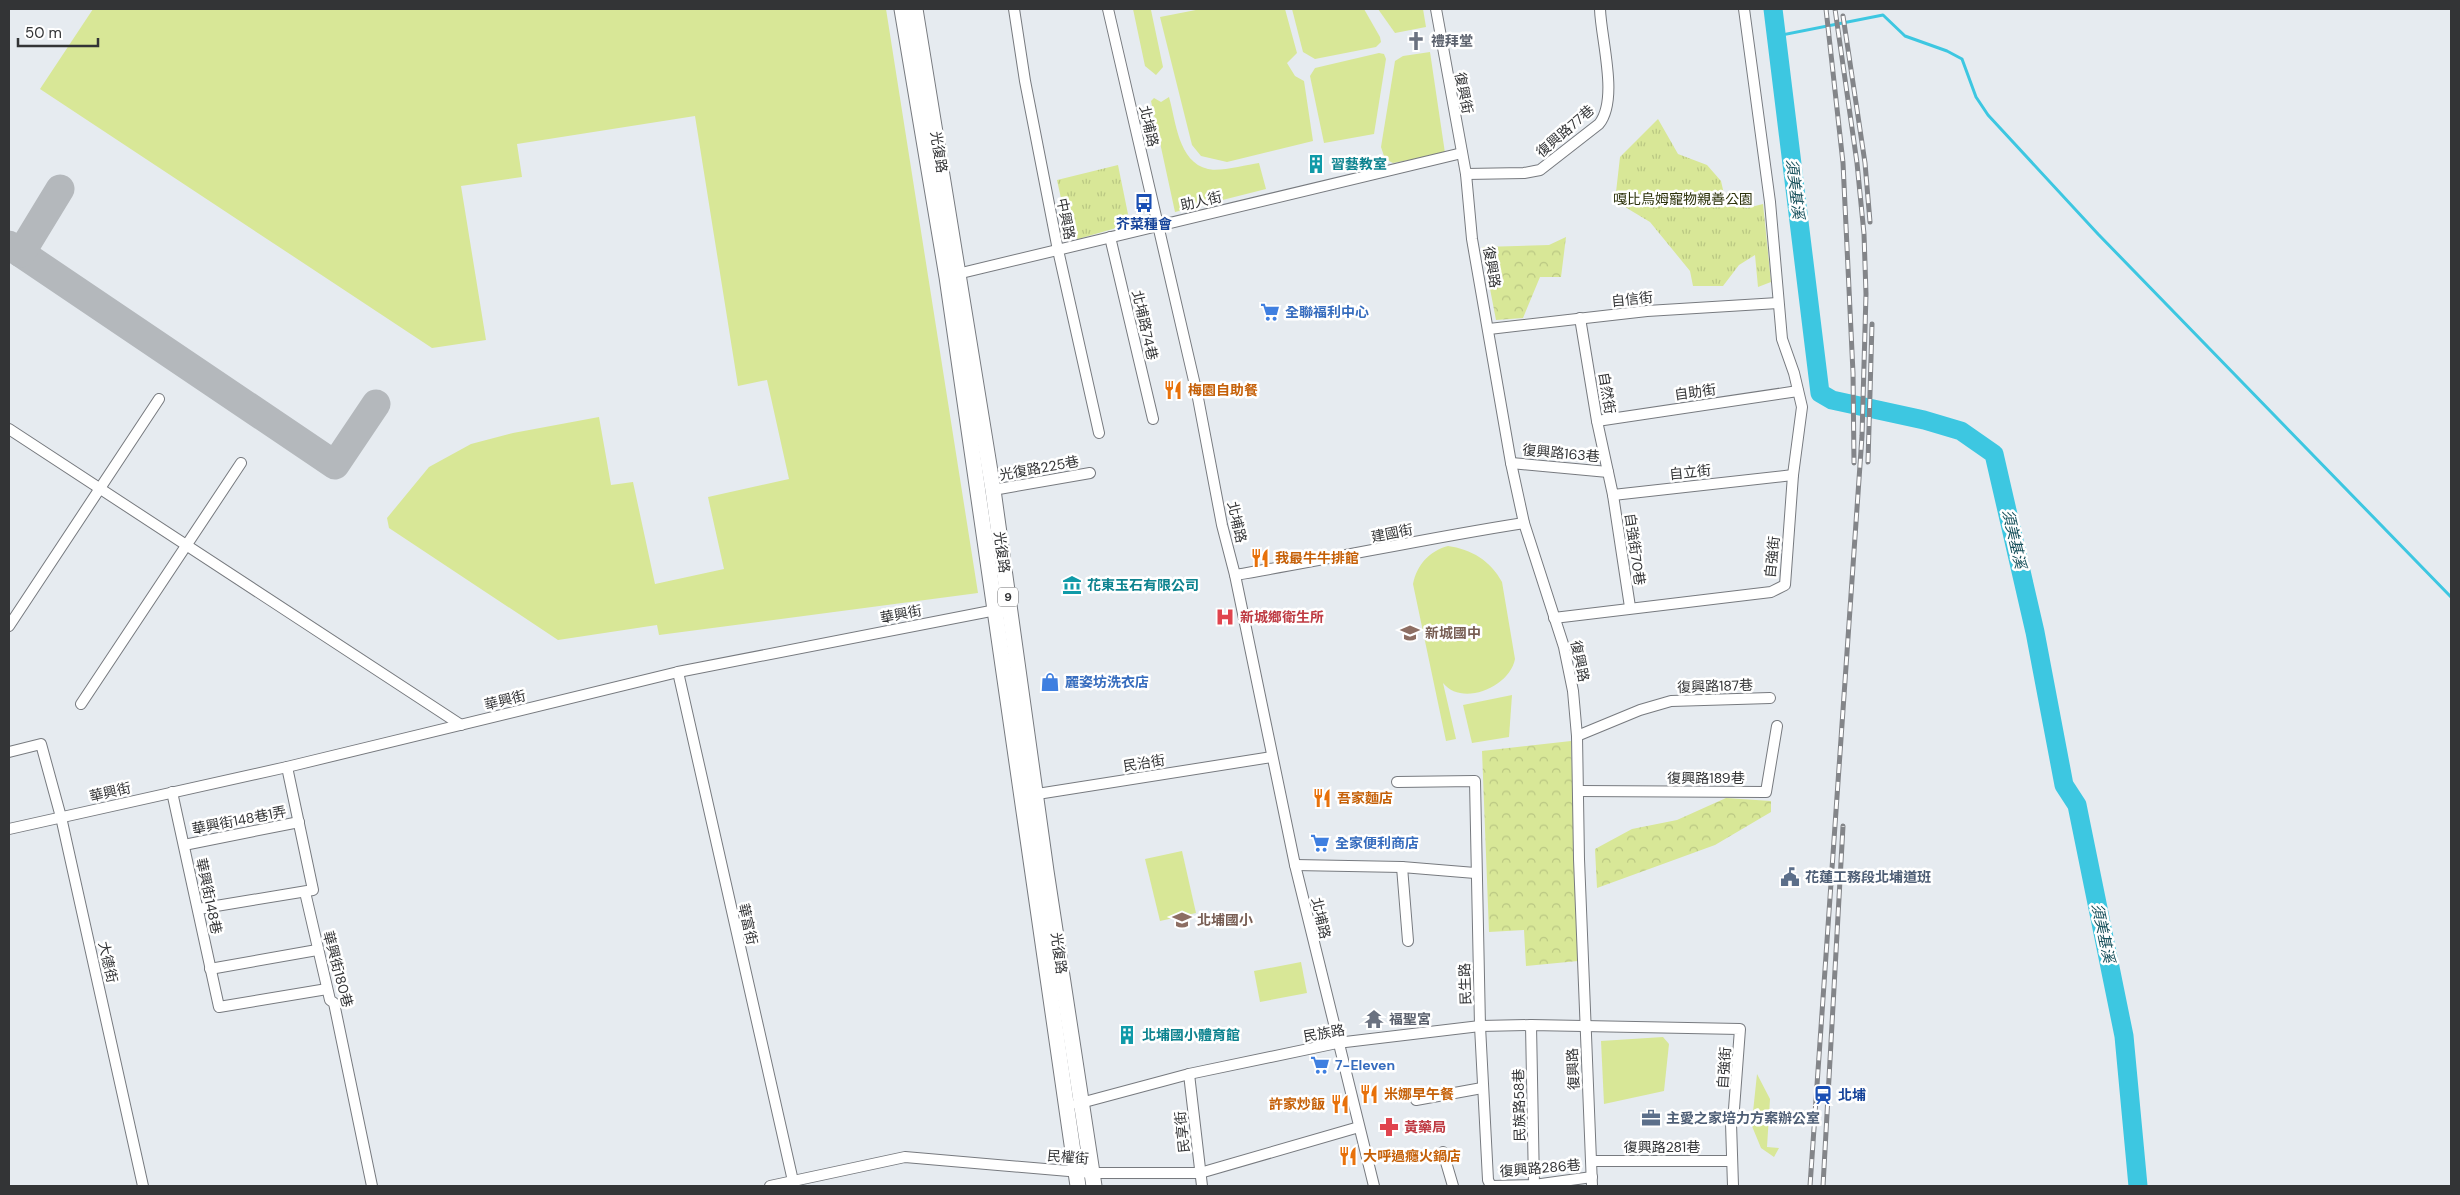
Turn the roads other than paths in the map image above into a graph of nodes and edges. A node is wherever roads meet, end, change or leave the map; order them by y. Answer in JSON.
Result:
{"nodes":[{"id":1,"x":902,"y":9,"type":"edge"},
{"id":2,"x":915,"y":9,"type":"edge"},
{"id":3,"x":1014,"y":9,"type":"edge"},
{"id":4,"x":1108,"y":9,"type":"edge"},
{"id":5,"x":1436,"y":9,"type":"edge"},
{"id":6,"x":1600,"y":9,"type":"edge"},
{"id":7,"x":1744,"y":9,"type":"edge"},
{"id":8,"x":1462,"y":153,"type":"junction"},
{"id":9,"x":1466,"y":174,"type":"junction"},
{"id":10,"x":1158,"y":226,"type":"junction"},
{"id":11,"x":1110,"y":237,"type":"junction"},
{"id":12,"x":1058,"y":250,"type":"junction"},
{"id":13,"x":953,"y":275,"type":"junction"},
{"id":14,"x":1778,"y":303,"type":"junction"},
{"id":15,"x":1580,"y":318,"type":"junction"},
{"id":16,"x":1489,"y":329,"type":"junction"},
{"id":17,"x":1798,"y":391,"type":"junction"},
{"id":18,"x":159,"y":398,"type":"dead end"},
{"id":19,"x":1153,"y":420,"type":"dead end"},
{"id":20,"x":1597,"y":421,"type":"junction"},
{"id":21,"x":9,"y":429,"type":"edge"},
{"id":22,"x":1099,"y":433,"type":"dead end"},
{"id":23,"x":241,"y":462,"type":"dead end"},
{"id":24,"x":1511,"y":462,"type":"junction"},
{"id":25,"x":1608,"y":472,"type":"junction"},
{"id":26,"x":1090,"y":473,"type":"dead end"},
{"id":27,"x":1793,"y":475,"type":"junction"},
{"id":28,"x":100,"y":488,"type":"junction"},
{"id":29,"x":993,"y":490,"type":"junction"},
{"id":30,"x":1613,"y":494,"type":"junction"},
{"id":31,"x":1524,"y":523,"type":"junction"},
{"id":32,"x":187,"y":545,"type":"junction"},
{"id":33,"x":1235,"y":575,"type":"junction"},
{"id":34,"x":1630,"y":607,"type":"junction"},
{"id":35,"x":1001,"y":609,"type":"junction"},
{"id":36,"x":1554,"y":618,"type":"junction"},
{"id":37,"x":9,"y":626,"type":"edge"},
{"id":38,"x":678,"y":672,"type":"junction"},
{"id":39,"x":1770,"y":698,"type":"dead end"},
{"id":40,"x":82,"y":704,"type":"dead end"},
{"id":41,"x":461,"y":725,"type":"junction"},
{"id":42,"x":1777,"y":726,"type":"dead end"},
{"id":43,"x":1577,"y":736,"type":"junction"},
{"id":44,"x":9,"y":752,"type":"edge"},
{"id":45,"x":1272,"y":756,"type":"junction"},
{"id":46,"x":287,"y":767,"type":"junction"},
{"id":47,"x":1397,"y":782,"type":"dead end"},
{"id":48,"x":1578,"y":791,"type":"junction"},
{"id":49,"x":172,"y":792,"type":"junction"},
{"id":50,"x":1038,"y":795,"type":"junction"},
{"id":51,"x":1021,"y":797,"type":"junction"},
{"id":52,"x":61,"y":817,"type":"junction"},
{"id":53,"x":299,"y":822,"type":"junction"},
{"id":54,"x":9,"y":829,"type":"edge"},
{"id":55,"x":184,"y":846,"type":"junction"},
{"id":56,"x":1295,"y":865,"type":"junction"},
{"id":57,"x":1402,"y":867,"type":"junction"},
{"id":58,"x":1475,"y":874,"type":"junction"},
{"id":59,"x":305,"y":892,"type":"junction"},
{"id":60,"x":198,"y":910,"type":"junction"},
{"id":61,"x":1408,"y":941,"type":"dead end"},
{"id":62,"x":316,"y":950,"type":"junction"},
{"id":63,"x":210,"y":969,"type":"junction"},
{"id":64,"x":327,"y":989,"type":"junction"},
{"id":65,"x":1531,"y":1025,"type":"junction"},
{"id":66,"x":1585,"y":1025,"type":"junction"},
{"id":67,"x":1480,"y":1026,"type":"junction"},
{"id":68,"x":1740,"y":1029,"type":"joint"},
{"id":69,"x":1337,"y":1043,"type":"junction"},
{"id":70,"x":1189,"y":1074,"type":"junction"},
{"id":71,"x":1482,"y":1088,"type":"junction"},
{"id":72,"x":1416,"y":1100,"type":"dead end"},
{"id":73,"x":1074,"y":1105,"type":"junction"},
{"id":74,"x":1360,"y":1127,"type":"junction"},
{"id":75,"x":1444,"y":1152,"type":"dead end"},
{"id":76,"x":1592,"y":1161,"type":"junction"},
{"id":77,"x":1731,"y":1161,"type":"junction"},
{"id":78,"x":1076,"y":1171,"type":"junction"},
{"id":79,"x":1200,"y":1173,"type":"junction"},
{"id":80,"x":1093,"y":1179,"type":"edge"},
{"id":81,"x":793,"y":1181,"type":"junction"},
{"id":82,"x":1592,"y":1182,"type":"edge"},
{"id":83,"x":1534,"y":1185,"type":"junction"},
{"id":84,"x":143,"y":1186,"type":"edge"},
{"id":85,"x":372,"y":1186,"type":"edge"},
{"id":86,"x":770,"y":1186,"type":"edge"},
{"id":87,"x":1078,"y":1186,"type":"edge"},
{"id":88,"x":1202,"y":1186,"type":"edge"},
{"id":89,"x":1374,"y":1186,"type":"edge"},
{"id":90,"x":1453,"y":1186,"type":"edge"},
{"id":91,"x":1491,"y":1186,"type":"edge"},
{"id":92,"x":1508,"y":1186,"type":"edge"},
{"id":93,"x":1733,"y":1186,"type":"edge"}],
"edges":[{"from":1,"to":13,"type":"main road","name":"光復路","number":"9"},
{"from":2,"to":13,"type":"main road","name":"光復路","number":"9"},
{"from":3,"to":12,"type":"street","name":"中興路"},
{"from":4,"to":10,"type":"street","name":"北埔路"},
{"from":5,"to":8,"type":"street","name":"復興街"},
{"from":6,"to":9,"type":"street","name":"復興路77巷"},
{"from":7,"to":14,"type":"street","name":"自強街"},
{"from":8,"to":9,"type":"street","name":"復興路"},
{"from":8,"to":10,"type":"street","name":"助人街"},
{"from":9,"to":16,"type":"street","name":"復興路"},
{"from":10,"to":11,"type":"street","name":"助人街"},
{"from":10,"to":33,"type":"street","name":"北埔路"},
{"from":11,"to":12,"type":"street","name":"助人街"},
{"from":11,"to":19,"type":"street","name":"北埔路74巷"},
{"from":12,"to":13,"type":"street","name":"助人街"},
{"from":12,"to":22,"type":"street","name":"中興路"},
{"from":13,"to":29,"type":"main road","name":"光復路","number":"9"},
{"from":13,"to":35,"type":"main road","name":"光復路","number":"9"},
{"from":14,"to":15,"type":"street","name":"自信街"},
{"from":14,"to":17,"type":"street","name":"自強街"},
{"from":15,"to":16,"type":"street","name":"自信街"},
{"from":15,"to":20,"type":"street","name":"自然街"},
{"from":16,"to":24,"type":"street","name":"復興路"},
{"from":17,"to":20,"type":"street","name":"自助街"},
{"from":17,"to":27,"type":"street","name":"自強街"},
{"from":18,"to":28,"type":"street"},
{"from":20,"to":25,"type":"street","name":"自然街"},
{"from":21,"to":28,"type":"street"},
{"from":23,"to":32,"type":"street"},
{"from":24,"to":25,"type":"street","name":"復興路163巷"},
{"from":24,"to":31,"type":"street","name":"復興路"},
{"from":25,"to":30,"type":"street"},
{"from":26,"to":29,"type":"street","name":"光復路225巷"},
{"from":27,"to":30,"type":"street","name":"自立街"},
{"from":27,"to":34,"type":"street","name":"自強街"},
{"from":28,"to":32,"type":"street"},
{"from":28,"to":37,"type":"street"},
{"from":29,"to":35,"type":"main road","name":"光復路","number":"9"},
{"from":30,"to":34,"type":"street","name":"自強街70巷"},
{"from":31,"to":33,"type":"street","name":"建國街"},
{"from":31,"to":36,"type":"street","name":"復興路"},
{"from":32,"to":40,"type":"street"},
{"from":32,"to":41,"type":"street"},
{"from":33,"to":45,"type":"street","name":"北埔路"},
{"from":34,"to":36,"type":"street","name":"自強街"},
{"from":35,"to":38,"type":"street","name":"華興街"},
{"from":35,"to":50,"type":"main road","name":"光復路","number":"9"},
{"from":35,"to":51,"type":"main road","name":"光復路","number":"9"},
{"from":36,"to":43,"type":"street","name":"復興路"},
{"from":38,"to":41,"type":"street","name":"華興街"},
{"from":38,"to":81,"type":"street","name":"華富街"},
{"from":39,"to":43,"type":"street","name":"復興路187巷"},
{"from":41,"to":46,"type":"street","name":"華興街"},
{"from":42,"to":48,"type":"street","name":"復興路189巷"},
{"from":43,"to":48,"type":"street","name":"復興路"},
{"from":44,"to":52,"type":"street","name":"大德街"},
{"from":45,"to":50,"type":"street","name":"民治街"},
{"from":45,"to":56,"type":"street","name":"北埔路"},
{"from":46,"to":49,"type":"street","name":"華興街"},
{"from":46,"to":53,"type":"street","name":"華興街180巷"},
{"from":47,"to":58,"type":"street","name":"民生路"},
{"from":48,"to":66,"type":"street","name":"復興路"},
{"from":49,"to":52,"type":"street","name":"華興街"},
{"from":49,"to":55,"type":"street","name":"華興街148巷"},
{"from":50,"to":51,"type":"street","name":"民治街"},
{"from":50,"to":73,"type":"main road","name":"光復路","number":"9"},
{"from":51,"to":73,"type":"main road","name":"光復路","number":"9"},
{"from":52,"to":54,"type":"street","name":"華興街"},
{"from":52,"to":84,"type":"street","name":"大德街"},
{"from":53,"to":55,"type":"street","name":"華興街148巷1弄"},
{"from":53,"to":59,"type":"street","name":"華興街180巷"},
{"from":55,"to":60,"type":"street","name":"華興街148巷"},
{"from":56,"to":57,"type":"street"},
{"from":56,"to":69,"type":"street","name":"北埔路"},
{"from":57,"to":58,"type":"street"},
{"from":57,"to":61,"type":"street"},
{"from":58,"to":67,"type":"street","name":"民生路"},
{"from":59,"to":60,"type":"street"},
{"from":59,"to":62,"type":"street","name":"華興街180巷"},
{"from":60,"to":63,"type":"street","name":"華興街148巷"},
{"from":62,"to":63,"type":"street"},
{"from":62,"to":64,"type":"street","name":"華興街180巷"},
{"from":63,"to":64,"type":"street","name":"華興街148巷"},
{"from":64,"to":85,"type":"street","name":"華興街180巷"},
{"from":65,"to":66,"type":"street","name":"民族路"},
{"from":65,"to":67,"type":"street","name":"民族路"},
{"from":65,"to":83,"type":"street","name":"民族路58巷"},
{"from":66,"to":68,"type":"street","name":"民族路"},
{"from":66,"to":76,"type":"street","name":"復興路"},
{"from":67,"to":69,"type":"street","name":"民族路"},
{"from":67,"to":71,"type":"street","name":"民生路"},
{"from":68,"to":77,"type":"street","name":"自強街"},
{"from":69,"to":70,"type":"street","name":"民族路"},
{"from":69,"to":74,"type":"street","name":"北埔路"},
{"from":70,"to":73,"type":"street","name":"民族路"},
{"from":70,"to":79,"type":"street","name":"民享街"},
{"from":71,"to":72,"type":"street"},
{"from":71,"to":91,"type":"street","name":"民生路"},
{"from":73,"to":78,"type":"main road","name":"光復路","number":"9"},
{"from":73,"to":80,"type":"main road","name":"光復路","number":"9"},
{"from":74,"to":79,"type":"street","name":"民權街"},
{"from":74,"to":89,"type":"street","name":"北埔路"},
{"from":75,"to":90,"type":"street"},
{"from":76,"to":77,"type":"street","name":"復興路281巷"},
{"from":76,"to":82,"type":"street","name":"復興路"},
{"from":77,"to":93,"type":"street","name":"自強街"},
{"from":78,"to":80,"type":"street","name":"民權街"},
{"from":78,"to":81,"type":"street","name":"民權街"},
{"from":78,"to":87,"type":"main road","name":"光復路","number":"9"},
{"from":79,"to":80,"type":"street","name":"民權街"},
{"from":79,"to":88,"type":"street","name":"民享街"},
{"from":81,"to":86,"type":"street","name":"民權街"},
{"from":82,"to":83,"type":"street","name":"復興路286巷"},
{"from":83,"to":92,"type":"street","name":"復興路286巷"},
{"from":91,"to":92,"type":"street","name":"復興路286巷"}]}
